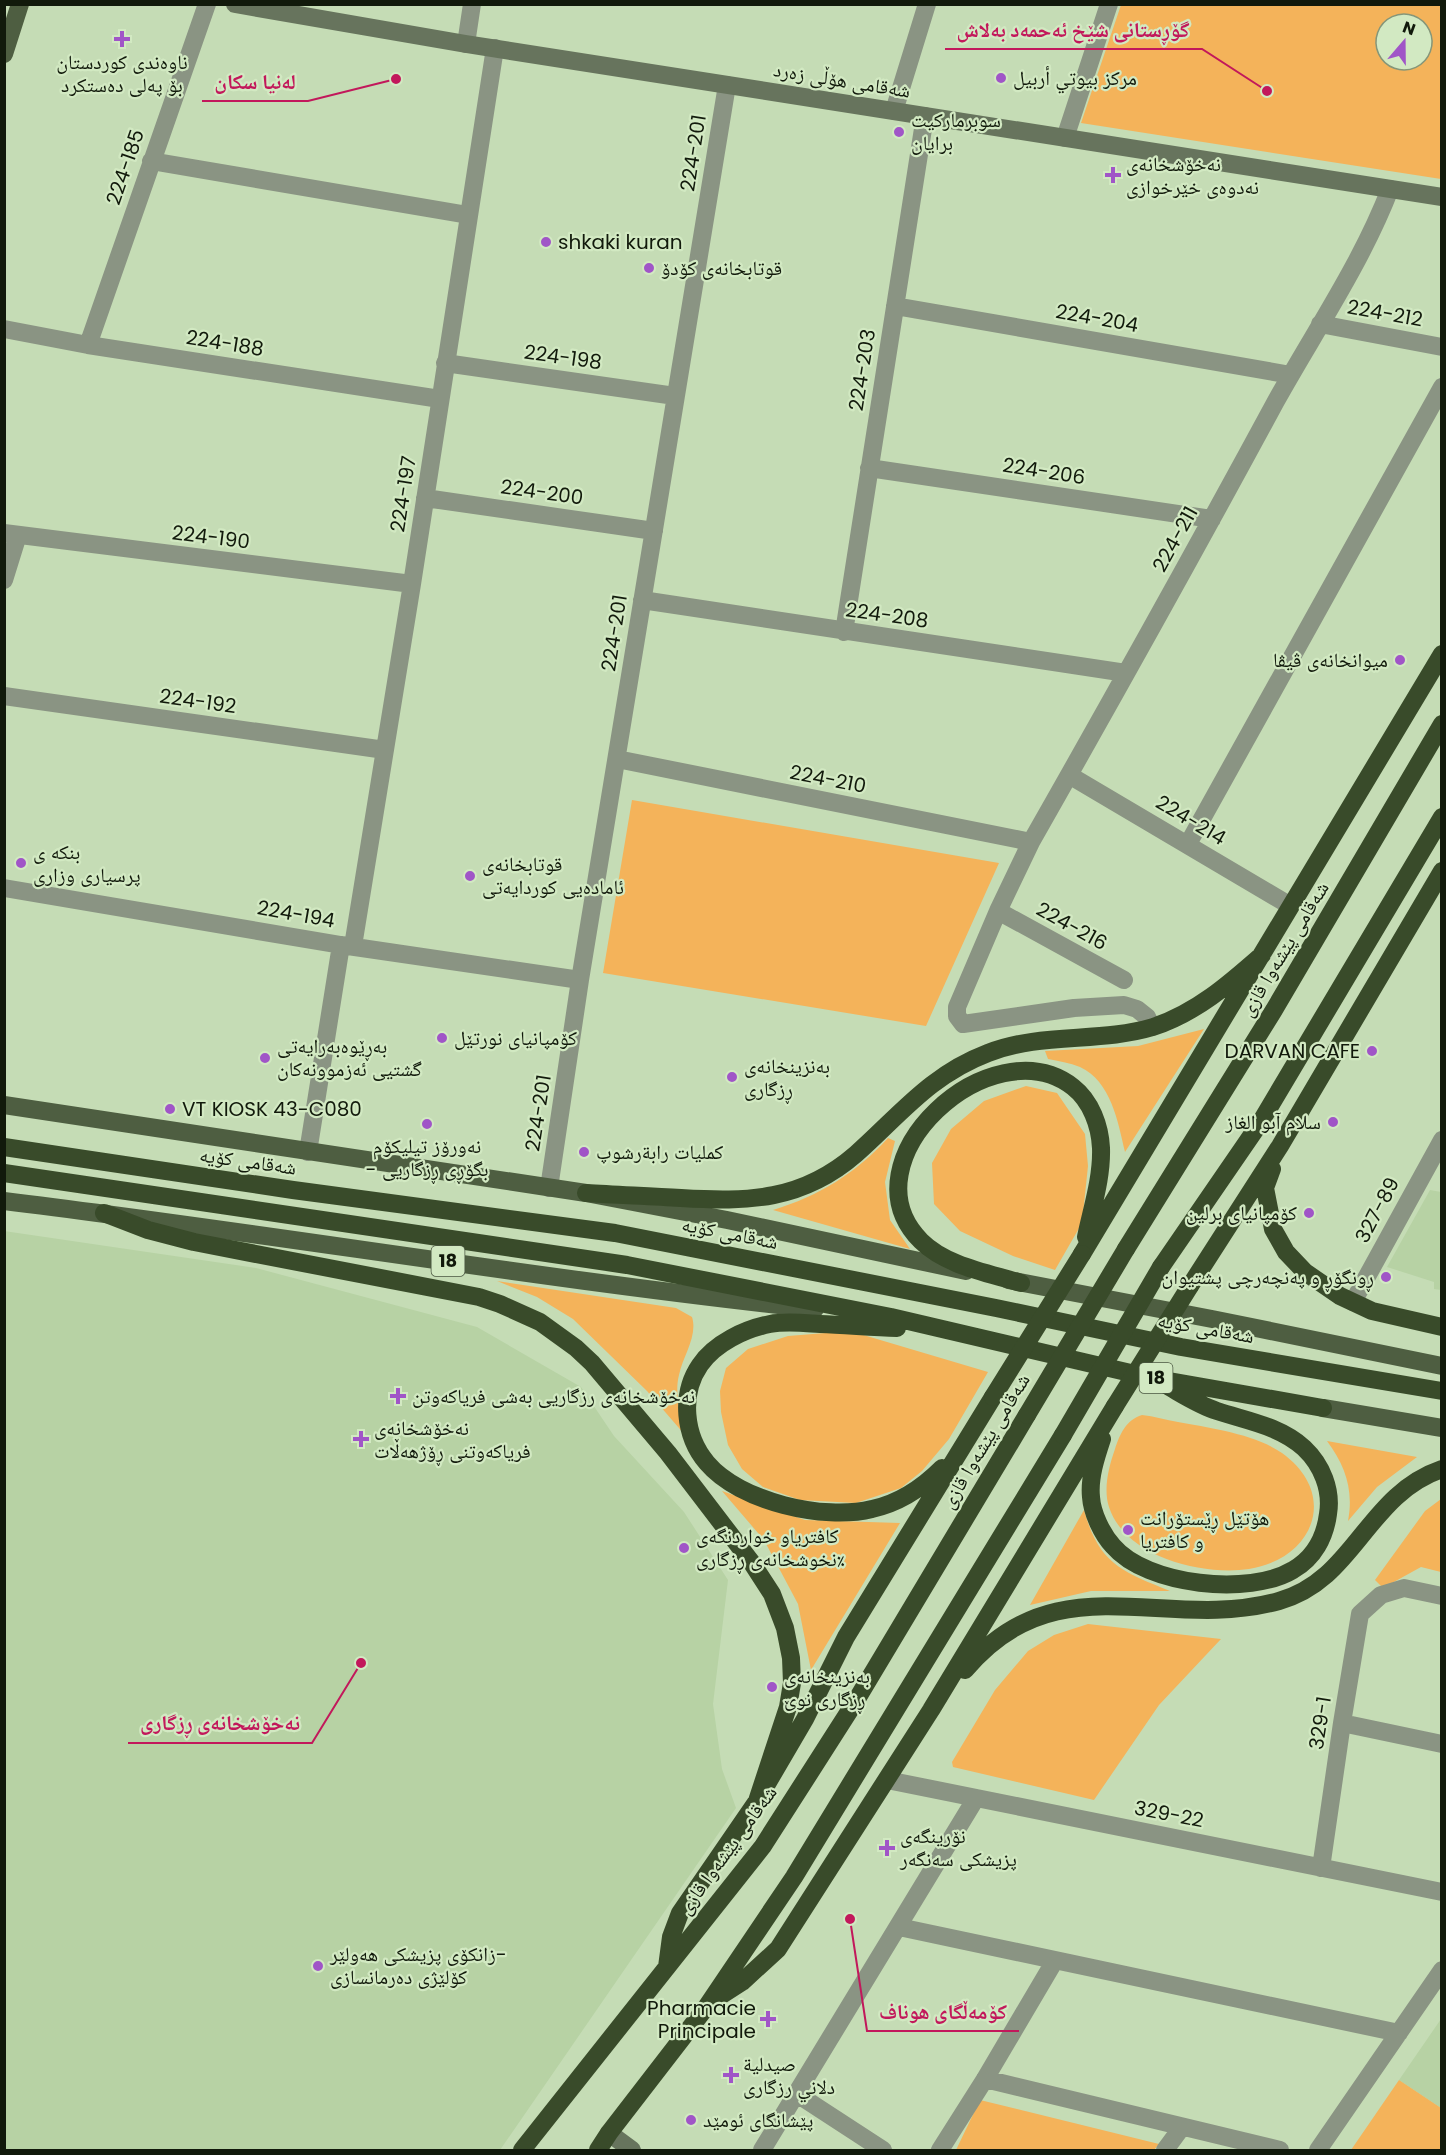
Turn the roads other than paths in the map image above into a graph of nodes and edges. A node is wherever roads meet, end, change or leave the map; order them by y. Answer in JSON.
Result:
{"nodes":[{"id":1,"x":20,"y":4,"type":"edge"},
{"id":2,"x":207,"y":4,"type":"edge"},
{"id":3,"x":235,"y":4,"type":"edge"},
{"id":4,"x":472,"y":4,"type":"edge"},
{"id":5,"x":927,"y":4,"type":"edge"},
{"id":6,"x":1109,"y":4,"type":"edge"},
{"id":7,"x":466,"y":44,"type":"junction"},
{"id":8,"x":495,"y":48,"type":"junction"},
{"id":9,"x":4,"y":54,"type":"edge"},
{"id":10,"x":727,"y":85,"type":"junction"},
{"id":11,"x":894,"y":111,"type":"junction"},
{"id":12,"x":925,"y":116,"type":"junction"},
{"id":13,"x":1065,"y":138,"type":"junction"},
{"id":14,"x":151,"y":161,"type":"junction"},
{"id":15,"x":1390,"y":189,"type":"junction"},
{"id":16,"x":1442,"y":197,"type":"edge"},
{"id":17,"x":468,"y":215,"type":"junction"},
{"id":18,"x":895,"y":306,"type":"junction"},
{"id":19,"x":1320,"y":324,"type":"junction"},
{"id":20,"x":4,"y":329,"type":"edge"},
{"id":21,"x":88,"y":345,"type":"junction"},
{"id":22,"x":1442,"y":346,"type":"edge"},
{"id":23,"x":445,"y":363,"type":"junction"},
{"id":24,"x":1291,"y":375,"type":"junction"},
{"id":25,"x":1442,"y":387,"type":"edge"},
{"id":26,"x":675,"y":396,"type":"junction"},
{"id":27,"x":440,"y":399,"type":"junction"},
{"id":28,"x":869,"y":468,"type":"junction"},
{"id":29,"x":425,"y":498,"type":"junction"},
{"id":30,"x":1212,"y":519,"type":"junction"},
{"id":31,"x":654,"y":531,"type":"junction"},
{"id":32,"x":11,"y":534,"type":"edge"},
{"id":33,"x":4,"y":580,"type":"edge"},
{"id":34,"x":412,"y":584,"type":"junction"},
{"id":35,"x":642,"y":600,"type":"junction"},
{"id":36,"x":844,"y":632,"type":"junction"},
{"id":37,"x":1442,"y":654,"type":"edge"},
{"id":38,"x":1126,"y":673,"type":"junction"},
{"id":39,"x":4,"y":696,"type":"edge"},
{"id":40,"x":1442,"y":724,"type":"edge"},
{"id":41,"x":385,"y":750,"type":"junction"},
{"id":42,"x":617,"y":759,"type":"junction"},
{"id":43,"x":1069,"y":775,"type":"junction"},
{"id":44,"x":1442,"y":817,"type":"edge"},
{"id":45,"x":1031,"y":842,"type":"junction"},
{"id":46,"x":1188,"y":844,"type":"junction"},
{"id":47,"x":1442,"y":871,"type":"edge"},
{"id":48,"x":4,"y":888,"type":"edge"},
{"id":49,"x":1289,"y":905,"type":"junction"},
{"id":50,"x":999,"y":910,"type":"junction"},
{"id":51,"x":347,"y":946,"type":"junction"},
{"id":52,"x":1262,"y":955,"type":"junction"},
{"id":53,"x":580,"y":980,"type":"junction"},
{"id":54,"x":1124,"y":980,"type":"dead end"},
{"id":55,"x":1152,"y":1027,"type":"junction"},
{"id":56,"x":4,"y":1105,"type":"edge"},
{"id":57,"x":1442,"y":1140,"type":"edge"},
{"id":58,"x":1280,"y":1146,"type":"junction"},
{"id":59,"x":4,"y":1147,"type":"edge"},
{"id":60,"x":308,"y":1152,"type":"junction"},
{"id":61,"x":1433,"y":1171,"type":"edge"},
{"id":62,"x":4,"y":1173,"type":"edge"},
{"id":63,"x":549,"y":1188,"type":"junction"},
{"id":64,"x":586,"y":1193,"type":"junction"},
{"id":65,"x":4,"y":1201,"type":"edge"},
{"id":66,"x":104,"y":1213,"type":"junction"},
{"id":67,"x":1082,"y":1254,"type":"junction"},
{"id":68,"x":1021,"y":1283,"type":"junction"},
{"id":69,"x":1353,"y":1302,"type":"junction"},
{"id":70,"x":891,"y":1317,"type":"junction"},
{"id":71,"x":1442,"y":1327,"type":"edge"},
{"id":72,"x":949,"y":1330,"type":"junction"},
{"id":73,"x":1442,"y":1366,"type":"edge"},
{"id":74,"x":1152,"y":1378,"type":"junction"},
{"id":75,"x":1442,"y":1391,"type":"edge"},
{"id":76,"x":1115,"y":1406,"type":"junction"},
{"id":77,"x":1323,"y":1408,"type":"joint"},
{"id":78,"x":1442,"y":1428,"type":"edge"},
{"id":79,"x":964,"y":1445,"type":"junction"},
{"id":80,"x":1442,"y":1469,"type":"edge"},
{"id":81,"x":1442,"y":1596,"type":"edge"},
{"id":82,"x":931,"y":1710,"type":"junction"},
{"id":83,"x":1342,"y":1723,"type":"junction"},
{"id":84,"x":1442,"y":1744,"type":"edge"},
{"id":85,"x":887,"y":1780,"type":"junction"},
{"id":86,"x":976,"y":1798,"type":"junction"},
{"id":87,"x":758,"y":1801,"type":"junction"},
{"id":88,"x":1321,"y":1868,"type":"junction"},
{"id":89,"x":1442,"y":1892,"type":"edge"},
{"id":90,"x":899,"y":1928,"type":"junction"},
{"id":91,"x":1054,"y":1962,"type":"junction"},
{"id":92,"x":666,"y":1969,"type":"junction"},
{"id":93,"x":1442,"y":1970,"type":"edge"},
{"id":94,"x":706,"y":2006,"type":"junction"},
{"id":95,"x":1399,"y":2033,"type":"junction"},
{"id":96,"x":986,"y":2079,"type":"junction"},
{"id":97,"x":797,"y":2094,"type":"junction"},
{"id":98,"x":1182,"y":2127,"type":"junction"},
{"id":99,"x":609,"y":2133,"type":"junction"},
{"id":100,"x":522,"y":2151,"type":"edge"},
{"id":101,"x":598,"y":2151,"type":"edge"},
{"id":102,"x":633,"y":2151,"type":"edge"},
{"id":103,"x":762,"y":2151,"type":"edge"},
{"id":104,"x":883,"y":2151,"type":"edge"},
{"id":105,"x":940,"y":2151,"type":"edge"},
{"id":106,"x":1165,"y":2151,"type":"edge"},
{"id":107,"x":1280,"y":2151,"type":"edge"},
{"id":108,"x":1318,"y":2151,"type":"edge"}],
"edges":[{"from":1,"to":9,"type":"main road"},
{"from":2,"to":14,"type":"street","name":"224-185"},
{"from":3,"to":7,"type":"street","name":"شەقامی هۆڵی زەرد"},
{"from":4,"to":7,"type":"street"},
{"from":5,"to":11,"type":"street"},
{"from":6,"to":13,"type":"street"},
{"from":7,"to":8,"type":"street","name":"شەقامی هۆڵی زەرد"},
{"from":8,"to":10,"type":"street","name":"شەقامی هۆڵی زەرد"},
{"from":8,"to":17,"type":"street","name":"224-197"},
{"from":10,"to":11,"type":"street","name":"شەقامی هۆڵی زەرد"},
{"from":10,"to":26,"type":"street","name":"224-201"},
{"from":11,"to":12,"type":"street","name":"شەقامی هۆڵی زەرد"},
{"from":12,"to":13,"type":"street","name":"شەقامی هۆڵی زەرد"},
{"from":12,"to":18,"type":"street","name":"224-203"},
{"from":13,"to":15,"type":"street","name":"شەقامی هۆڵی زەرد"},
{"from":14,"to":17,"type":"street"},
{"from":14,"to":21,"type":"street","name":"224-185"},
{"from":15,"to":16,"type":"street","name":"شەقامی هۆڵی زەرد"},
{"from":15,"to":19,"type":"street","name":"224-211"},
{"from":17,"to":23,"type":"street","name":"224-197"},
{"from":18,"to":24,"type":"street","name":"224-204"},
{"from":18,"to":28,"type":"street","name":"224-203"},
{"from":19,"to":22,"type":"street","name":"224-212"},
{"from":19,"to":24,"type":"street","name":"224-211"},
{"from":20,"to":21,"type":"street","name":"224-188"},
{"from":21,"to":27,"type":"street","name":"224-188"},
{"from":23,"to":26,"type":"street","name":"224-198"},
{"from":23,"to":27,"type":"street","name":"224-197"},
{"from":24,"to":30,"type":"street","name":"224-211"},
{"from":25,"to":46,"type":"street"},
{"from":26,"to":31,"type":"street","name":"224-201"},
{"from":27,"to":29,"type":"street","name":"224-197"},
{"from":28,"to":30,"type":"street","name":"224-206"},
{"from":28,"to":36,"type":"street","name":"224-203"},
{"from":29,"to":31,"type":"street","name":"224-200"},
{"from":29,"to":34,"type":"street","name":"224-197"},
{"from":30,"to":38,"type":"street","name":"224-211"},
{"from":31,"to":35,"type":"street","name":"224-201"},
{"from":32,"to":33,"type":"street"},
{"from":32,"to":34,"type":"street","name":"224-190"},
{"from":34,"to":41,"type":"street","name":"224-197"},
{"from":35,"to":36,"type":"street","name":"224-208"},
{"from":35,"to":42,"type":"street","name":"224-201"},
{"from":36,"to":38,"type":"street","name":"224-208"},
{"from":37,"to":49,"type":"highway"},
{"from":38,"to":43,"type":"street","name":"224-211"},
{"from":39,"to":41,"type":"street","name":"224-192"},
{"from":40,"to":92,"type":"highway","name":"شەقامی پێشەوا قازی","bridge":true},
{"from":41,"to":51,"type":"street","name":"224-197"},
{"from":42,"to":45,"type":"street","name":"224-210"},
{"from":42,"to":53,"type":"street","name":"224-201"},
{"from":43,"to":45,"type":"street","name":"224-211"},
{"from":43,"to":46,"type":"street","name":"224-214"},
{"from":44,"to":94,"type":"highway","bridge":true},
{"from":45,"to":50,"type":"street","name":"224-211"},
{"from":46,"to":49,"type":"street","name":"224-214"},
{"from":47,"to":58,"type":"highway"},
{"from":48,"to":51,"type":"street","name":"224-194"},
{"from":49,"to":52,"type":"highway"},
{"from":50,"to":54,"type":"street","name":"224-216"},
{"from":50,"to":55,"type":"street","name":"224-211"},
{"from":51,"to":53,"type":"street","name":"224-194"},
{"from":51,"to":60,"type":"street","name":"224-197"},
{"from":52,"to":55,"type":"highway"},
{"from":52,"to":67,"type":"highway"},
{"from":53,"to":63,"type":"street","name":"224-201"},
{"from":55,"to":64,"type":"highway"},
{"from":56,"to":60,"type":"main road","name":"شەقامی کۆیە"},
{"from":57,"to":61,"type":"street","name":"327-89"},
{"from":58,"to":69,"type":"highway"},
{"from":58,"to":76,"type":"highway","bridge":true},
{"from":59,"to":75,"type":"highway","name":"شەقامی کۆیە","number":"18"},
{"from":60,"to":63,"type":"main road","name":"شەقامی کۆیە"},
{"from":61,"to":69,"type":"street","name":"327-89"},
{"from":62,"to":70,"type":"highway"},
{"from":63,"to":64,"type":"main road","name":"شەقامی کۆیە"},
{"from":64,"to":68,"type":"main road","name":"شەقامی کۆیە"},
{"from":65,"to":66,"type":"main road","number":"18"},
{"from":66,"to":70,"type":"main road","number":"18"},
{"from":66,"to":87,"type":"highway"},
{"from":67,"to":68,"type":"highway"},
{"from":67,"to":79,"type":"highway","bridge":true},
{"from":68,"to":73,"type":"main road","name":"شەقامی کۆیە"},
{"from":69,"to":71,"type":"highway"},
{"from":70,"to":72,"type":"highway"},
{"from":72,"to":74,"type":"highway","number":"18"},
{"from":72,"to":79,"type":"highway"},
{"from":74,"to":76,"type":"highway"},
{"from":74,"to":77,"type":"highway","number":"18"},
{"from":76,"to":82,"type":"highway"},
{"from":77,"to":78,"type":"main road","number":"18"},
{"from":79,"to":87,"type":"highway"},
{"from":80,"to":82,"type":"highway"},
{"from":81,"to":83,"type":"street","name":"329-1"},
{"from":82,"to":85,"type":"highway"},
{"from":83,"to":84,"type":"street"},
{"from":83,"to":88,"type":"street","name":"329-1"},
{"from":85,"to":86,"type":"street","name":"329-22"},
{"from":85,"to":94,"type":"highway"},
{"from":86,"to":88,"type":"street","name":"329-22"},
{"from":86,"to":90,"type":"street"},
{"from":87,"to":92,"type":"highway"},
{"from":88,"to":89,"type":"street","name":"329-22"},
{"from":90,"to":91,"type":"street"},
{"from":90,"to":97,"type":"street"},
{"from":91,"to":95,"type":"street"},
{"from":91,"to":96,"type":"street"},
{"from":92,"to":100,"type":"highway","name":"شەقامی پێشەوا قازی"},
{"from":93,"to":95,"type":"street"},
{"from":94,"to":99,"type":"highway"},
{"from":95,"to":108,"type":"street"},
{"from":96,"to":98,"type":"street"},
{"from":96,"to":105,"type":"street"},
{"from":97,"to":103,"type":"street"},
{"from":97,"to":104,"type":"street"},
{"from":98,"to":106,"type":"street"},
{"from":98,"to":107,"type":"street"},
{"from":99,"to":101,"type":"highway"},
{"from":99,"to":102,"type":"street"}]}
